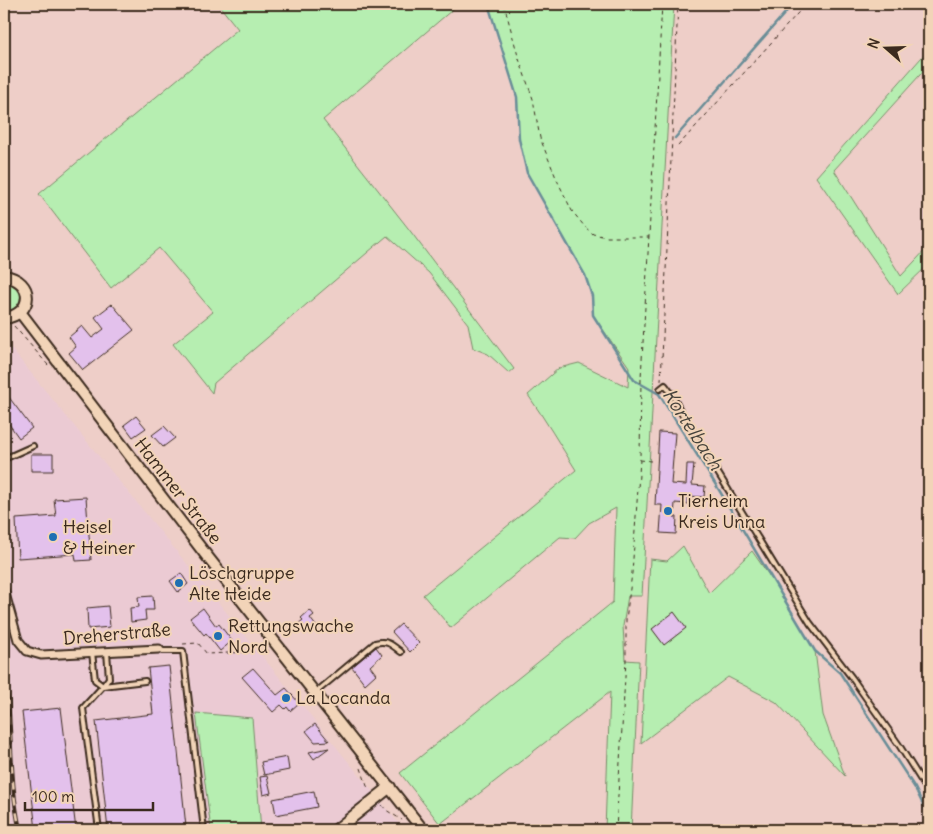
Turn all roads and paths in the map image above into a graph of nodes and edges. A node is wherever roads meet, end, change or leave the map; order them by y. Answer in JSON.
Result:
{"nodes":[{"id":1,"x":504,"y":4,"type":"edge"},
{"id":2,"x":662,"y":4,"type":"edge"},
{"id":3,"x":678,"y":4,"type":"edge"},
{"id":4,"x":806,"y":4,"type":"edge"},
{"id":5,"x":678,"y":146,"type":"dead end"},
{"id":6,"x":649,"y":237,"type":"junction"},
{"id":7,"x":4,"y":276,"type":"edge"},
{"id":8,"x":20,"y":312,"type":"junction"},
{"id":9,"x":4,"y":318,"type":"edge"},
{"id":10,"x":660,"y":388,"type":"joint"},
{"id":11,"x":33,"y":446,"type":"dead end"},
{"id":12,"x":4,"y":459,"type":"edge"},
{"id":13,"x":640,"y":460,"type":"junction"},
{"id":14,"x":651,"y":461,"type":"dead end"},
{"id":15,"x":4,"y":590,"type":"edge"},
{"id":16,"x":180,"y":644,"type":"dead end"},
{"id":17,"x":159,"y":648,"type":"joint"},
{"id":18,"x":107,"y":651,"type":"junction"},
{"id":19,"x":270,"y":651,"type":"dead end"},
{"id":20,"x":92,"y":652,"type":"junction"},
{"id":21,"x":401,"y":652,"type":"dead end"},
{"id":22,"x":145,"y":681,"type":"dead end"},
{"id":23,"x":103,"y":686,"type":"junction"},
{"id":24,"x":314,"y":693,"type":"junction"},
{"id":25,"x":390,"y":787,"type":"junction"},
{"id":26,"x":929,"y":794,"type":"edge"},
{"id":27,"x":99,"y":830,"type":"edge"},
{"id":28,"x":204,"y":830,"type":"edge"},
{"id":29,"x":336,"y":830,"type":"edge"},
{"id":30,"x":423,"y":830,"type":"edge"},
{"id":31,"x":616,"y":830,"type":"edge"}],
"edges":[{"from":1,"to":6,"type":"path"},
{"from":2,"to":6,"type":"path"},
{"from":3,"to":10,"type":"path"},
{"from":4,"to":5,"type":"path"},
{"from":6,"to":13,"type":"path"},
{"from":7,"to":8,"type":"main road"},
{"from":8,"to":9,"type":"main road"},
{"from":8,"to":24,"type":"main road","name":"Hammer Straße"},
{"from":10,"to":26,"type":"lane"},
{"from":11,"to":12,"type":"lane"},
{"from":13,"to":14,"type":"path"},
{"from":13,"to":31,"type":"path"},
{"from":15,"to":20,"type":"street","name":"Dreherstraße"},
{"from":16,"to":19,"type":"path","name":"Dreherstraße"},
{"from":17,"to":18,"type":"street","name":"Dreherstraße"},
{"from":17,"to":28,"type":"lane"},
{"from":18,"to":20,"type":"street","name":"Dreherstraße"},
{"from":18,"to":23,"type":"lane"},
{"from":20,"to":23,"type":"lane"},
{"from":21,"to":24,"type":"lane"},
{"from":22,"to":23,"type":"lane"},
{"from":23,"to":27,"type":"lane"},
{"from":24,"to":25,"type":"main road","name":"Hammer Straße"},
{"from":25,"to":29,"type":"main road"},
{"from":25,"to":30,"type":"main road","name":"Hammer Straße"}]}
